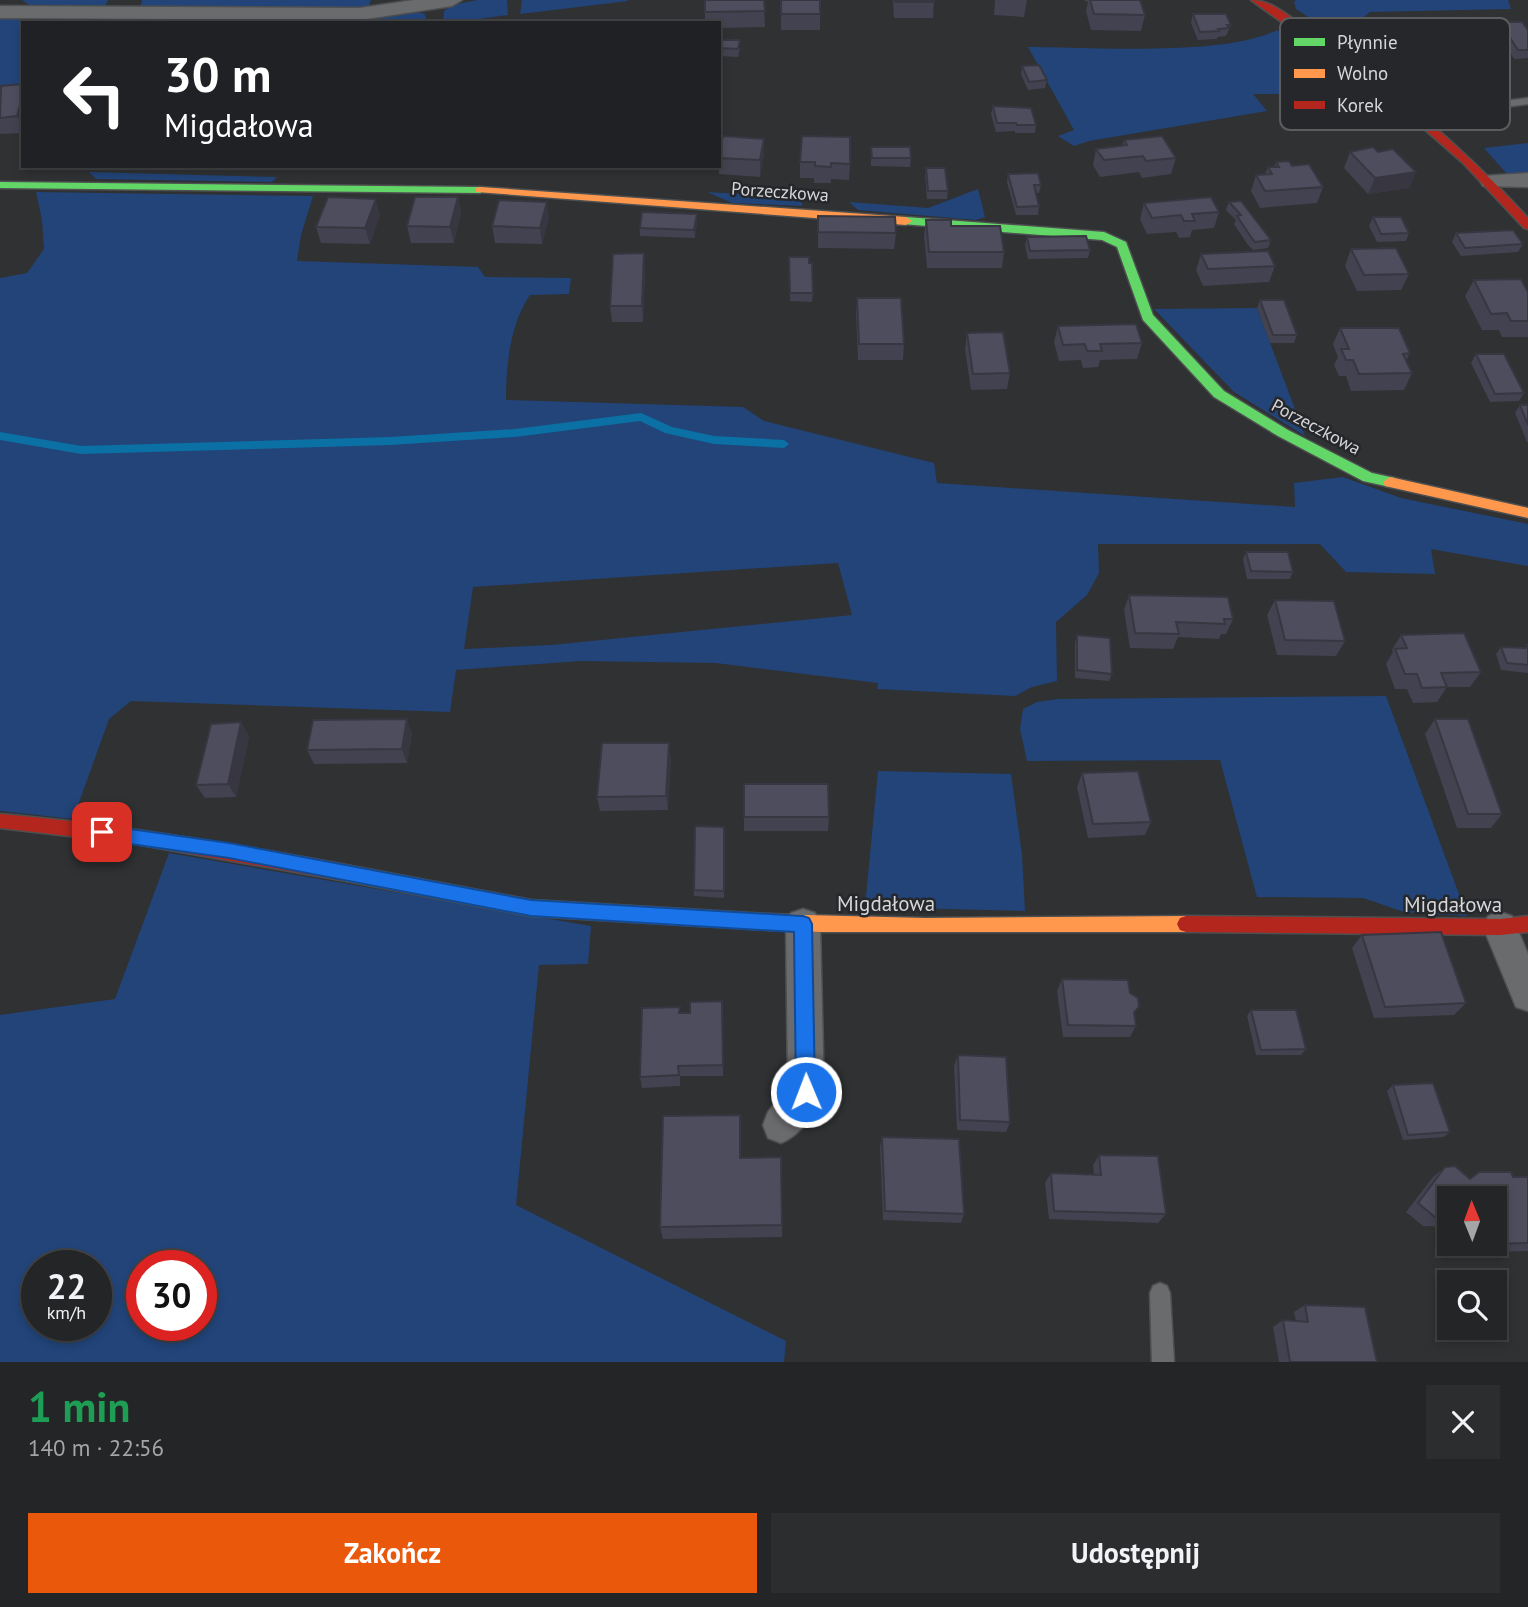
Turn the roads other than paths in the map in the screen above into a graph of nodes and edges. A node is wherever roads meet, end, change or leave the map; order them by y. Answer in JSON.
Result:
{"nodes":[{"id":1,"x":452,"y":0,"type":"edge"},
{"id":2,"x":1256,"y":0,"type":"edge"},
{"id":3,"x":0,"y":12,"type":"edge"},
{"id":4,"x":1283,"y":18,"type":"edge"},
{"id":5,"x":1528,"y":101,"type":"edge"},
{"id":6,"x":1510,"y":103,"type":"edge"},
{"id":7,"x":1436,"y":130,"type":"edge"},
{"id":8,"x":1528,"y":180,"type":"edge"},
{"id":9,"x":1491,"y":181,"type":"junction"},
{"id":10,"x":0,"y":185,"type":"edge"},
{"id":11,"x":1528,"y":225,"type":"edge"},
{"id":12,"x":1528,"y":513,"type":"edge"},
{"id":13,"x":0,"y":821,"type":"edge"},
{"id":14,"x":803,"y":924,"type":"junction"},
{"id":15,"x":1514,"y":925,"type":"edge"},
{"id":16,"x":1528,"y":995,"type":"edge"},
{"id":17,"x":781,"y":1125,"type":"dead end"},
{"id":18,"x":1160,"y":1293,"type":"dead end"},
{"id":19,"x":1163,"y":1362,"type":"edge"}],
"edges":[{"from":1,"to":3,"type":"street"},
{"from":2,"to":4,"type":"street"},
{"from":5,"to":6,"type":"lane"},
{"from":7,"to":9,"type":"street"},
{"from":8,"to":9,"type":"street"},
{"from":9,"to":11,"type":"street"},
{"from":10,"to":12,"type":"street","name":"Porzeczkowa"},
{"from":13,"to":14,"type":"street","name":"Migdałowa"},
{"from":14,"to":15,"type":"street","name":"Migdałowa"},
{"from":14,"to":17,"type":"street"},
{"from":15,"to":16,"type":"street"},
{"from":18,"to":19,"type":"lane"}]}
